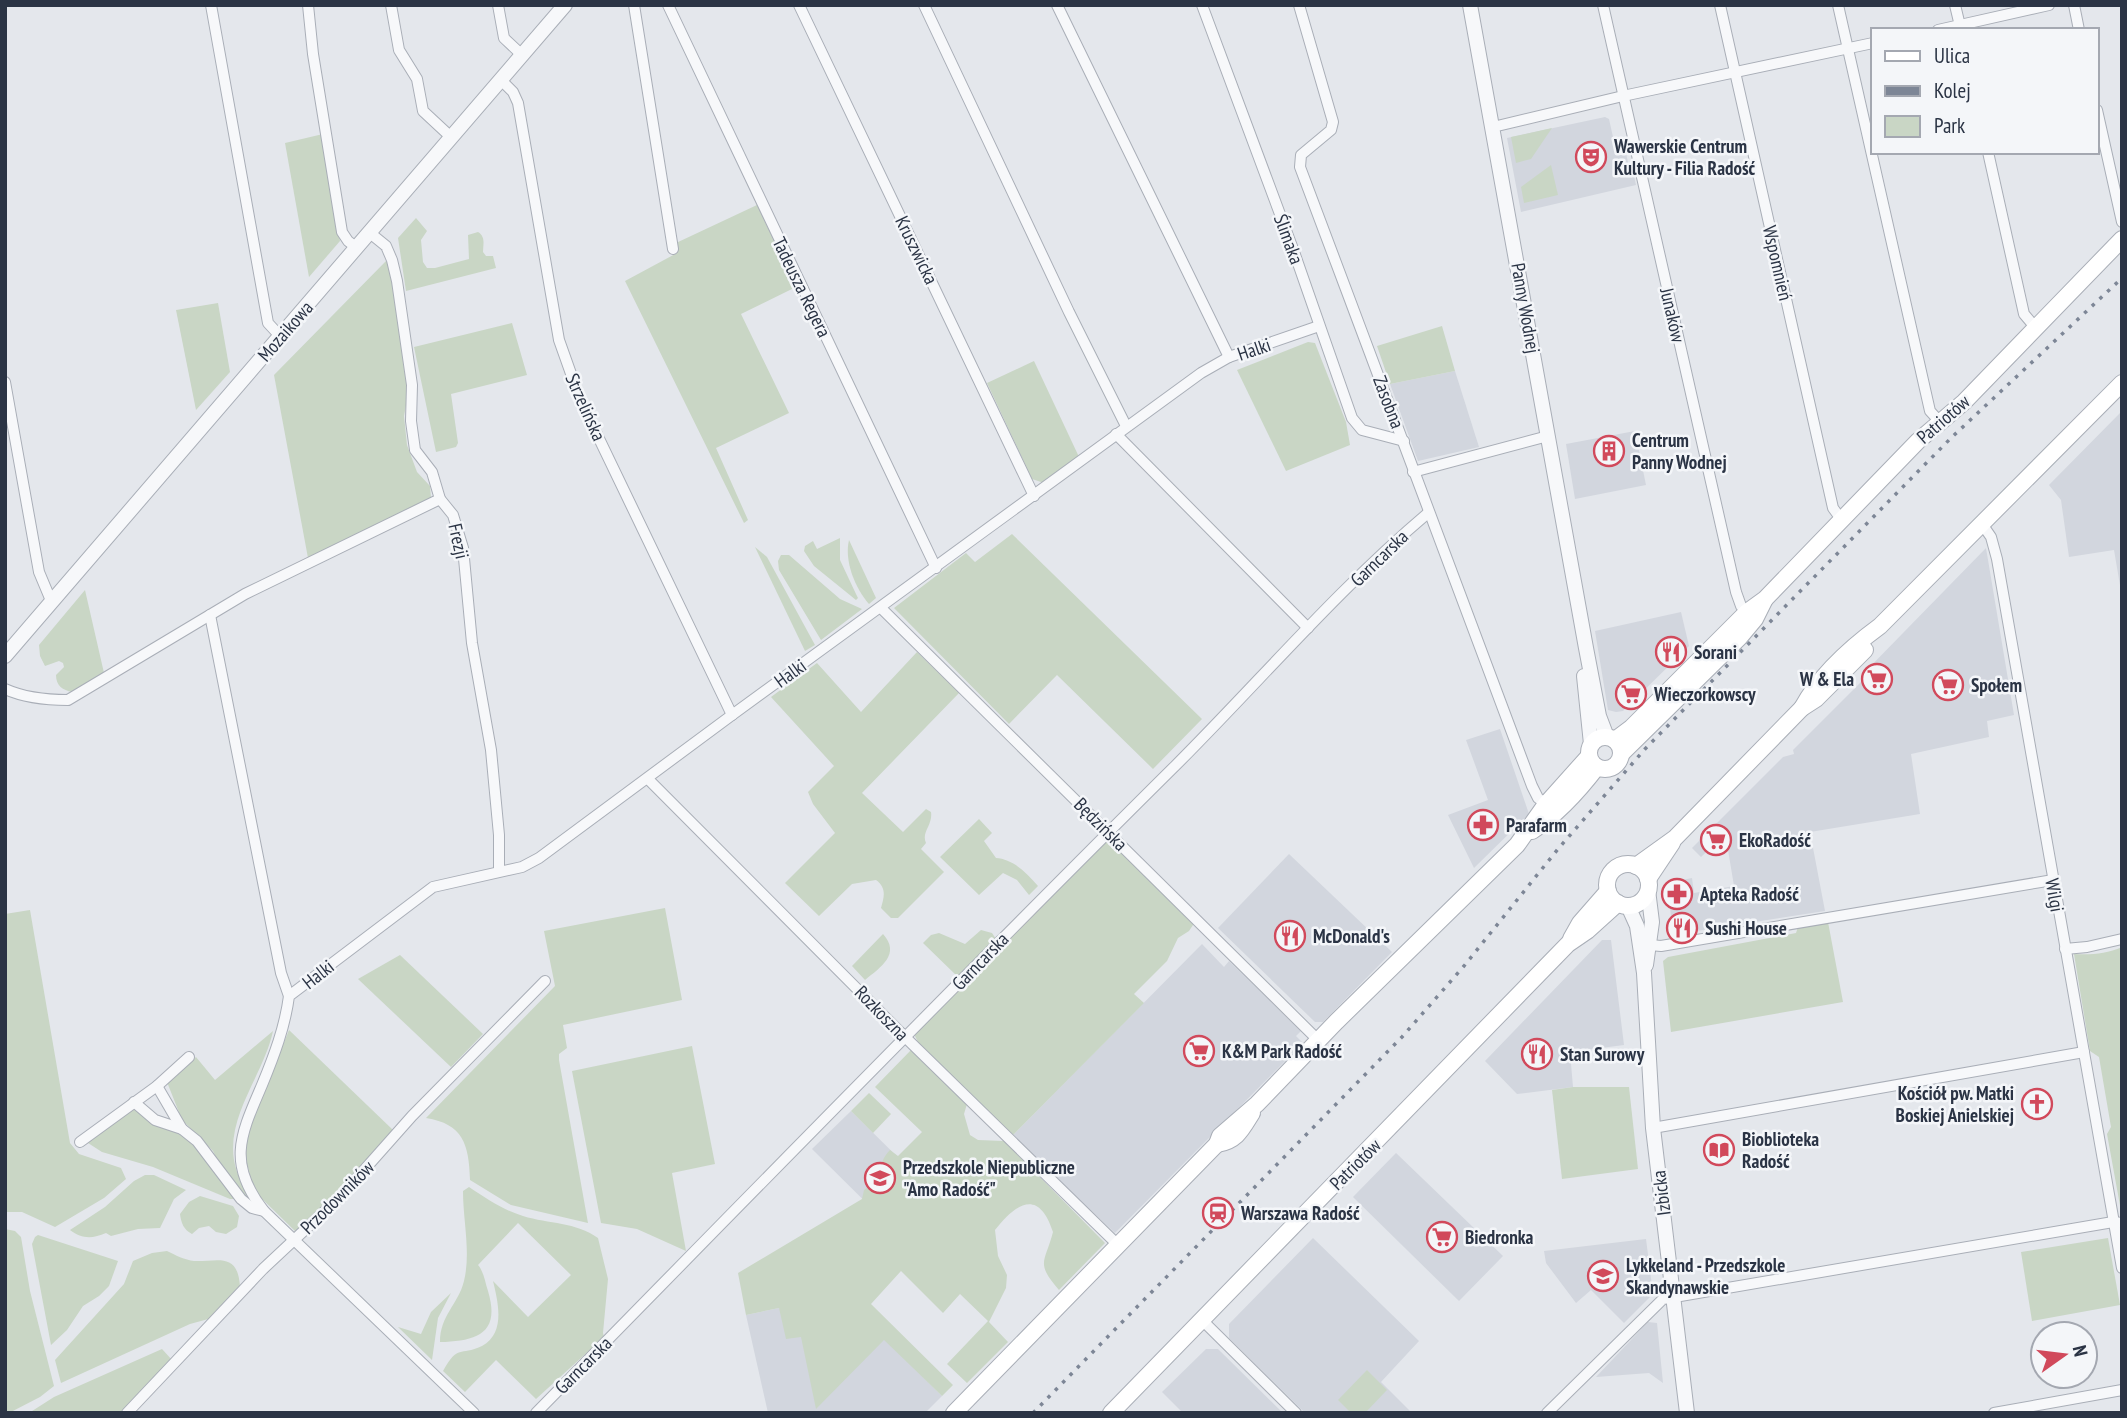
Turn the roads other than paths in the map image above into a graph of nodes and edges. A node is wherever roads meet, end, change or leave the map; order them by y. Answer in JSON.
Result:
{"nodes":[{"id":1,"x":211,"y":5,"type":"edge"},
{"id":2,"x":308,"y":5,"type":"edge"},
{"id":3,"x":391,"y":5,"type":"edge"},
{"id":4,"x":498,"y":5,"type":"edge"},
{"id":5,"x":565,"y":5,"type":"edge"},
{"id":6,"x":634,"y":5,"type":"edge"},
{"id":7,"x":668,"y":5,"type":"edge"},
{"id":8,"x":799,"y":5,"type":"edge"},
{"id":9,"x":924,"y":5,"type":"edge"},
{"id":10,"x":1057,"y":5,"type":"edge"},
{"id":11,"x":1202,"y":5,"type":"edge"},
{"id":12,"x":1298,"y":5,"type":"edge"},
{"id":13,"x":1470,"y":5,"type":"edge"},
{"id":14,"x":1602,"y":5,"type":"edge"},
{"id":15,"x":1720,"y":5,"type":"edge"},
{"id":16,"x":1838,"y":5,"type":"edge"},
{"id":17,"x":1955,"y":5,"type":"edge"},
{"id":18,"x":2049,"y":5,"type":"edge"},
{"id":19,"x":2074,"y":5,"type":"edge"},
{"id":20,"x":1960,"y":28,"type":"edge"},
{"id":21,"x":2079,"y":28,"type":"edge"},
{"id":22,"x":1871,"y":43,"type":"edge"},
{"id":23,"x":1848,"y":48,"type":"junction"},
{"id":24,"x":522,"y":55,"type":"junction"},
{"id":25,"x":1735,"y":72,"type":"junction"},
{"id":26,"x":501,"y":80,"type":"junction"},
{"id":27,"x":1623,"y":96,"type":"junction"},
{"id":28,"x":2099,"y":119,"type":"edge"},
{"id":29,"x":1493,"y":127,"type":"junction"},
{"id":30,"x":452,"y":138,"type":"junction"},
{"id":31,"x":1871,"y":150,"type":"edge"},
{"id":32,"x":1872,"y":154,"type":"edge"},
{"id":33,"x":1988,"y":154,"type":"edge"},
{"id":34,"x":2122,"y":222,"type":"edge"},
{"id":35,"x":370,"y":233,"type":"junction"},
{"id":36,"x":2122,"y":239,"type":"edge"},
{"id":37,"x":357,"y":248,"type":"junction"},
{"id":38,"x":673,"y":249,"type":"dead end"},
{"id":39,"x":1319,"y":326,"type":"junction"},
{"id":40,"x":2035,"y":327,"type":"junction"},
{"id":41,"x":280,"y":336,"type":"junction"},
{"id":42,"x":1229,"y":357,"type":"junction"},
{"id":43,"x":5,"y":382,"type":"edge"},
{"id":44,"x":2122,"y":383,"type":"edge"},
{"id":45,"x":1940,"y":422,"type":"junction"},
{"id":46,"x":1126,"y":426,"type":"junction"},
{"id":47,"x":1116,"y":434,"type":"junction"},
{"id":48,"x":1548,"y":436,"type":"junction"},
{"id":49,"x":1404,"y":441,"type":"junction"},
{"id":50,"x":1413,"y":472,"type":"junction"},
{"id":51,"x":1034,"y":496,"type":"junction"},
{"id":52,"x":440,"y":499,"type":"junction"},
{"id":53,"x":1427,"y":513,"type":"junction"},
{"id":54,"x":1841,"y":519,"type":"junction"},
{"id":55,"x":1982,"y":524,"type":"junction"},
{"id":56,"x":936,"y":568,"type":"junction"},
{"id":57,"x":52,"y":603,"type":"junction"},
{"id":58,"x":881,"y":608,"type":"junction"},
{"id":59,"x":210,"y":615,"type":"junction"},
{"id":60,"x":1751,"y":615,"type":"junction"},
{"id":61,"x":1308,"y":628,"type":"junction"},
{"id":62,"x":5,"y":656,"type":"edge"},
{"id":63,"x":5,"y":689,"type":"edge"},
{"id":64,"x":732,"y":715,"type":"junction"},
{"id":65,"x":1603,"y":750,"type":"junction"},
{"id":66,"x":648,"y":779,"type":"junction"},
{"id":67,"x":1546,"y":804,"type":"junction"},
{"id":68,"x":1108,"y":831,"type":"junction"},
{"id":69,"x":1527,"y":834,"type":"junction"},
{"id":70,"x":1675,"y":838,"type":"junction"},
{"id":71,"x":1636,"y":866,"type":"junction"},
{"id":72,"x":499,"y":871,"type":"junction"},
{"id":73,"x":2053,"y":880,"type":"junction"},
{"id":74,"x":1648,"y":885,"type":"junction"},
{"id":75,"x":1618,"y":900,"type":"junction"},
{"id":76,"x":2122,"y":939,"type":"edge"},
{"id":77,"x":1650,"y":944,"type":"junction"},
{"id":78,"x":2065,"y":949,"type":"junction"},
{"id":79,"x":1644,"y":973,"type":"junction"},
{"id":80,"x":545,"y":981,"type":"dead end"},
{"id":81,"x":289,"y":996,"type":"junction"},
{"id":82,"x":905,"y":1037,"type":"junction"},
{"id":83,"x":1319,"y":1041,"type":"junction"},
{"id":84,"x":2084,"y":1052,"type":"junction"},
{"id":85,"x":189,"y":1057,"type":"dead end"},
{"id":86,"x":157,"y":1086,"type":"junction"},
{"id":87,"x":134,"y":1102,"type":"junction"},
{"id":88,"x":1653,"y":1128,"type":"junction"},
{"id":89,"x":182,"y":1129,"type":"junction"},
{"id":90,"x":80,"y":1142,"type":"dead end"},
{"id":91,"x":264,"y":1210,"type":"junction"},
{"id":92,"x":2118,"y":1222,"type":"edge"},
{"id":93,"x":294,"y":1239,"type":"junction"},
{"id":94,"x":1119,"y":1246,"type":"junction"},
{"id":95,"x":2122,"y":1268,"type":"edge"},
{"id":96,"x":1673,"y":1297,"type":"junction"},
{"id":97,"x":1202,"y":1320,"type":"junction"},
{"id":98,"x":2122,"y":1390,"type":"edge"},
{"id":99,"x":127,"y":1413,"type":"edge"},
{"id":100,"x":474,"y":1413,"type":"edge"},
{"id":101,"x":536,"y":1413,"type":"edge"},
{"id":102,"x":954,"y":1413,"type":"edge"},
{"id":103,"x":1111,"y":1413,"type":"edge"},
{"id":104,"x":1296,"y":1413,"type":"edge"},
{"id":105,"x":1547,"y":1413,"type":"edge"},
{"id":106,"x":1687,"y":1413,"type":"edge"},
{"id":107,"x":1994,"y":1413,"type":"edge"}],
"edges":[{"from":1,"to":41,"type":"street"},
{"from":2,"to":37,"type":"street"},
{"from":3,"to":30,"type":"street"},
{"from":4,"to":24,"type":"street"},
{"from":5,"to":24,"type":"street","name":"Mozaikowa"},
{"from":6,"to":38,"type":"street"},
{"from":7,"to":56,"type":"street","name":"Tadeusza Regera"},
{"from":8,"to":51,"type":"street","name":"Kruszwicka"},
{"from":9,"to":46,"type":"street"},
{"from":10,"to":42,"type":"street"},
{"from":11,"to":39,"type":"street","name":"Ślimaka"},
{"from":12,"to":49,"type":"street","name":"Zasobna"},
{"from":13,"to":29,"type":"street","name":"Panny Wodnej"},
{"from":14,"to":27,"type":"street","name":"Junaków"},
{"from":15,"to":25,"type":"street","name":"Wspomnień"},
{"from":16,"to":23,"type":"street"},
{"from":17,"to":20,"type":"street"},
{"from":18,"to":20,"type":"street"},
{"from":19,"to":21,"type":"street"},
{"from":22,"to":23,"type":"street"},
{"from":23,"to":25,"type":"street"},
{"from":23,"to":31,"type":"street"},
{"from":24,"to":26,"type":"street","name":"Mozaikowa"},
{"from":25,"to":27,"type":"street"},
{"from":25,"to":54,"type":"street","name":"Wspomnień"},
{"from":26,"to":30,"type":"street","name":"Mozaikowa"},
{"from":26,"to":64,"type":"street","name":"Strzelińska"},
{"from":27,"to":29,"type":"street"},
{"from":27,"to":60,"type":"street","name":"Junaków"},
{"from":28,"to":34,"type":"street"},
{"from":29,"to":48,"type":"street","name":"Panny Wodnej"},
{"from":30,"to":35,"type":"street","name":"Mozaikowa"},
{"from":32,"to":45,"type":"street"},
{"from":33,"to":40,"type":"street"},
{"from":35,"to":37,"type":"street","name":"Mozaikowa"},
{"from":35,"to":52,"type":"street","name":"Frezji"},
{"from":36,"to":40,"type":"main road","name":"Patriotów"},
{"from":37,"to":41,"type":"street","name":"Mozaikowa"},
{"from":39,"to":42,"type":"street","name":"Halki"},
{"from":39,"to":49,"type":"street","name":"Ślimaka"},
{"from":40,"to":45,"type":"main road","name":"Patriotów"},
{"from":41,"to":57,"type":"street","name":"Mozaikowa"},
{"from":42,"to":46,"type":"street","name":"Halki"},
{"from":43,"to":57,"type":"street"},
{"from":44,"to":55,"type":"main road"},
{"from":45,"to":54,"type":"main road","name":"Patriotów"},
{"from":46,"to":47,"type":"street","name":"Halki"},
{"from":47,"to":51,"type":"street","name":"Halki"},
{"from":47,"to":61,"type":"street"},
{"from":48,"to":50,"type":"street"},
{"from":48,"to":65,"type":"street","name":"Panny Wodnej"},
{"from":49,"to":50,"type":"street","name":"Zasobna"},
{"from":50,"to":53,"type":"street","name":"Zasobna"},
{"from":51,"to":56,"type":"street","name":"Halki"},
{"from":52,"to":59,"type":"street"},
{"from":52,"to":72,"type":"street","name":"Frezji"},
{"from":53,"to":61,"type":"street","name":"Garncarska"},
{"from":53,"to":67,"type":"street","name":"Zasobna"},
{"from":54,"to":60,"type":"main road","name":"Patriotów"},
{"from":55,"to":70,"type":"main road"},
{"from":55,"to":73,"type":"street","name":"Wilgi"},
{"from":56,"to":58,"type":"street","name":"Halki"},
{"from":57,"to":62,"type":"street","name":"Mozaikowa"},
{"from":58,"to":64,"type":"street","name":"Halki"},
{"from":58,"to":68,"type":"street","name":"Będzińska"},
{"from":59,"to":63,"type":"street"},
{"from":59,"to":81,"type":"street"},
{"from":60,"to":65,"type":"main road","name":"Patriotów"},
{"from":61,"to":68,"type":"street","name":"Garncarska"},
{"from":64,"to":66,"type":"street","name":"Halki"},
{"from":65,"to":67,"type":"main road","name":"Patriotów"},
{"from":65,"to":69,"type":"main road","name":"Patriotów"},
{"from":66,"to":72,"type":"street","name":"Halki"},
{"from":66,"to":82,"type":"street","name":"Rozkoszna"},
{"from":67,"to":69,"type":"main road","name":"Patriotów"},
{"from":68,"to":82,"type":"street","name":"Garncarska"},
{"from":68,"to":83,"type":"street","name":"Będzińska"},
{"from":69,"to":83,"type":"main road","name":"Patriotów"},
{"from":70,"to":71,"type":"main road"},
{"from":70,"to":74,"type":"main road"},
{"from":71,"to":74,"type":"main road"},
{"from":71,"to":75,"type":"main road"},
{"from":72,"to":81,"type":"street","name":"Halki"},
{"from":73,"to":77,"type":"street"},
{"from":73,"to":78,"type":"street","name":"Wilgi"},
{"from":74,"to":75,"type":"main road"},
{"from":74,"to":77,"type":"street","name":"Izbicka"},
{"from":75,"to":79,"type":"street","name":"Izbicka"},
{"from":75,"to":97,"type":"main road","name":"Patriotów"},
{"from":76,"to":78,"type":"street"},
{"from":77,"to":79,"type":"street","name":"Izbicka"},
{"from":78,"to":84,"type":"street","name":"Wilgi"},
{"from":79,"to":88,"type":"street","name":"Izbicka"},
{"from":80,"to":93,"type":"street","name":"Przodowników"},
{"from":81,"to":91,"type":"street","name":"Halki"},
{"from":82,"to":94,"type":"street","name":"Rozkoszna"},
{"from":82,"to":101,"type":"street","name":"Garncarska"},
{"from":83,"to":94,"type":"main road","name":"Patriotów"},
{"from":84,"to":88,"type":"street"},
{"from":84,"to":92,"type":"street","name":"Wilgi"},
{"from":85,"to":86,"type":"street"},
{"from":86,"to":87,"type":"street"},
{"from":86,"to":89,"type":"street"},
{"from":87,"to":89,"type":"street"},
{"from":87,"to":90,"type":"street"},
{"from":88,"to":96,"type":"street","name":"Izbicka"},
{"from":89,"to":91,"type":"street"},
{"from":91,"to":93,"type":"street"},
{"from":92,"to":95,"type":"street","name":"Wilgi"},
{"from":92,"to":96,"type":"street"},
{"from":93,"to":99,"type":"street","name":"Przodowników"},
{"from":93,"to":100,"type":"street"},
{"from":94,"to":102,"type":"main road","name":"Patriotów"},
{"from":96,"to":105,"type":"street"},
{"from":96,"to":106,"type":"street","name":"Izbicka"},
{"from":97,"to":103,"type":"main road","name":"Patriotów"},
{"from":97,"to":104,"type":"street"},
{"from":98,"to":107,"type":"street"}]}
